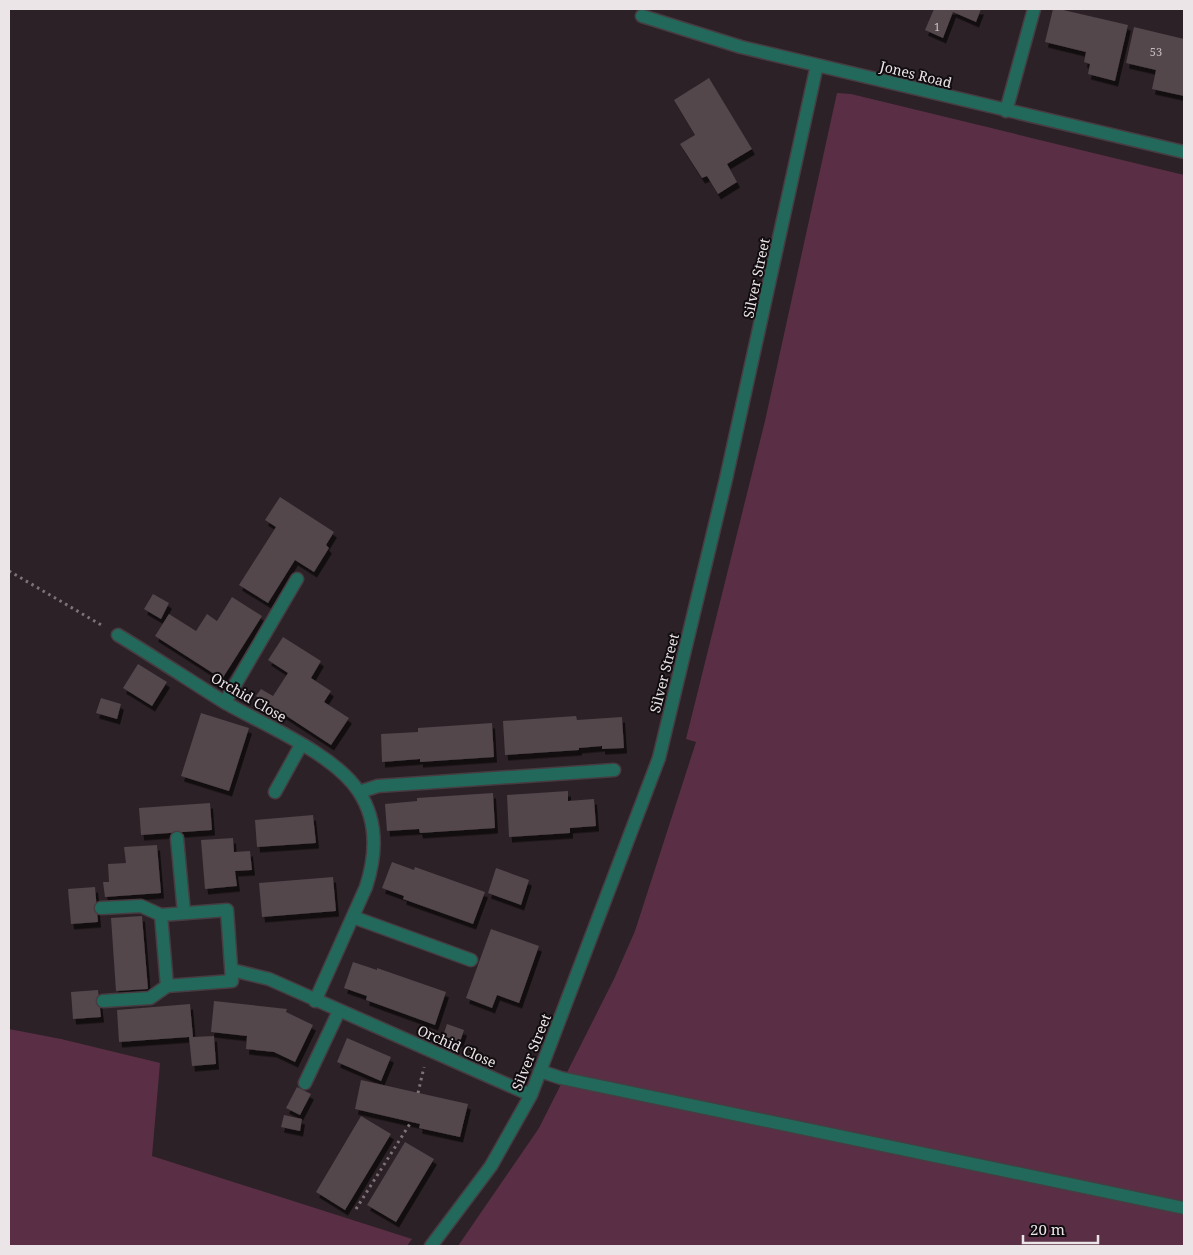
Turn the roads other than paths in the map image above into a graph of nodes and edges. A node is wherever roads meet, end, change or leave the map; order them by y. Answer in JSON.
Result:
{"nodes":[{"id":1,"x":1034,"y":9,"type":"edge"},
{"id":2,"x":642,"y":16,"type":"dead end"},
{"id":3,"x":817,"y":65,"type":"junction"},
{"id":4,"x":1006,"y":111,"type":"junction"},
{"id":5,"x":1184,"y":152,"type":"edge"},
{"id":6,"x":297,"y":579,"type":"dead end"},
{"id":7,"x":118,"y":635,"type":"road end"},
{"id":8,"x":224,"y":702,"type":"junction"},
{"id":9,"x":301,"y":745,"type":"junction"},
{"id":10,"x":614,"y":770,"type":"dead end"},
{"id":11,"x":275,"y":792,"type":"dead end"},
{"id":12,"x":359,"y":792,"type":"junction"},
{"id":13,"x":177,"y":838,"type":"dead end"},
{"id":14,"x":101,"y":908,"type":"dead end"},
{"id":15,"x":184,"y":913,"type":"junction"},
{"id":16,"x":161,"y":915,"type":"junction"},
{"id":17,"x":353,"y":917,"type":"junction"},
{"id":18,"x":471,"y":960,"type":"dead end"},
{"id":19,"x":232,"y":970,"type":"junction"},
{"id":20,"x":166,"y":986,"type":"junction"},
{"id":21,"x":103,"y":1001,"type":"dead end"},
{"id":22,"x":315,"y":1001,"type":"junction"},
{"id":23,"x":339,"y":1011,"type":"junction"},
{"id":24,"x":540,"y":1071,"type":"junction"},
{"id":25,"x":305,"y":1083,"type":"dead end"},
{"id":26,"x":531,"y":1095,"type":"junction"},
{"id":27,"x":1184,"y":1208,"type":"edge"},
{"id":28,"x":431,"y":1246,"type":"edge"}],
"edges":[{"from":1,"to":4,"type":"street"},
{"from":2,"to":3,"type":"street","name":"Jones Road"},
{"from":3,"to":4,"type":"street","name":"Jones Road"},
{"from":3,"to":24,"type":"street","name":"Silver Street"},
{"from":4,"to":5,"type":"street","name":"Jones Road"},
{"from":6,"to":8,"type":"street"},
{"from":7,"to":8,"type":"street","name":"Orchid Close"},
{"from":8,"to":9,"type":"street","name":"Orchid Close"},
{"from":9,"to":11,"type":"street"},
{"from":9,"to":12,"type":"street","name":"Orchid Close"},
{"from":10,"to":12,"type":"street"},
{"from":12,"to":17,"type":"street","name":"Orchid Close"},
{"from":13,"to":15,"type":"street"},
{"from":14,"to":16,"type":"street"},
{"from":15,"to":16,"type":"street"},
{"from":15,"to":19,"type":"street"},
{"from":16,"to":20,"type":"street"},
{"from":17,"to":18,"type":"street"},
{"from":17,"to":22,"type":"street","name":"Orchid Close"},
{"from":19,"to":20,"type":"street"},
{"from":19,"to":22,"type":"street","name":"Orchid Close"},
{"from":20,"to":21,"type":"street"},
{"from":22,"to":23,"type":"street","name":"Orchid Close"},
{"from":23,"to":25,"type":"street"},
{"from":23,"to":26,"type":"street","name":"Orchid Close"},
{"from":24,"to":26,"type":"street","name":"Silver Street"},
{"from":24,"to":27,"type":"street"},
{"from":26,"to":28,"type":"street","name":"Silver Street"}]}
